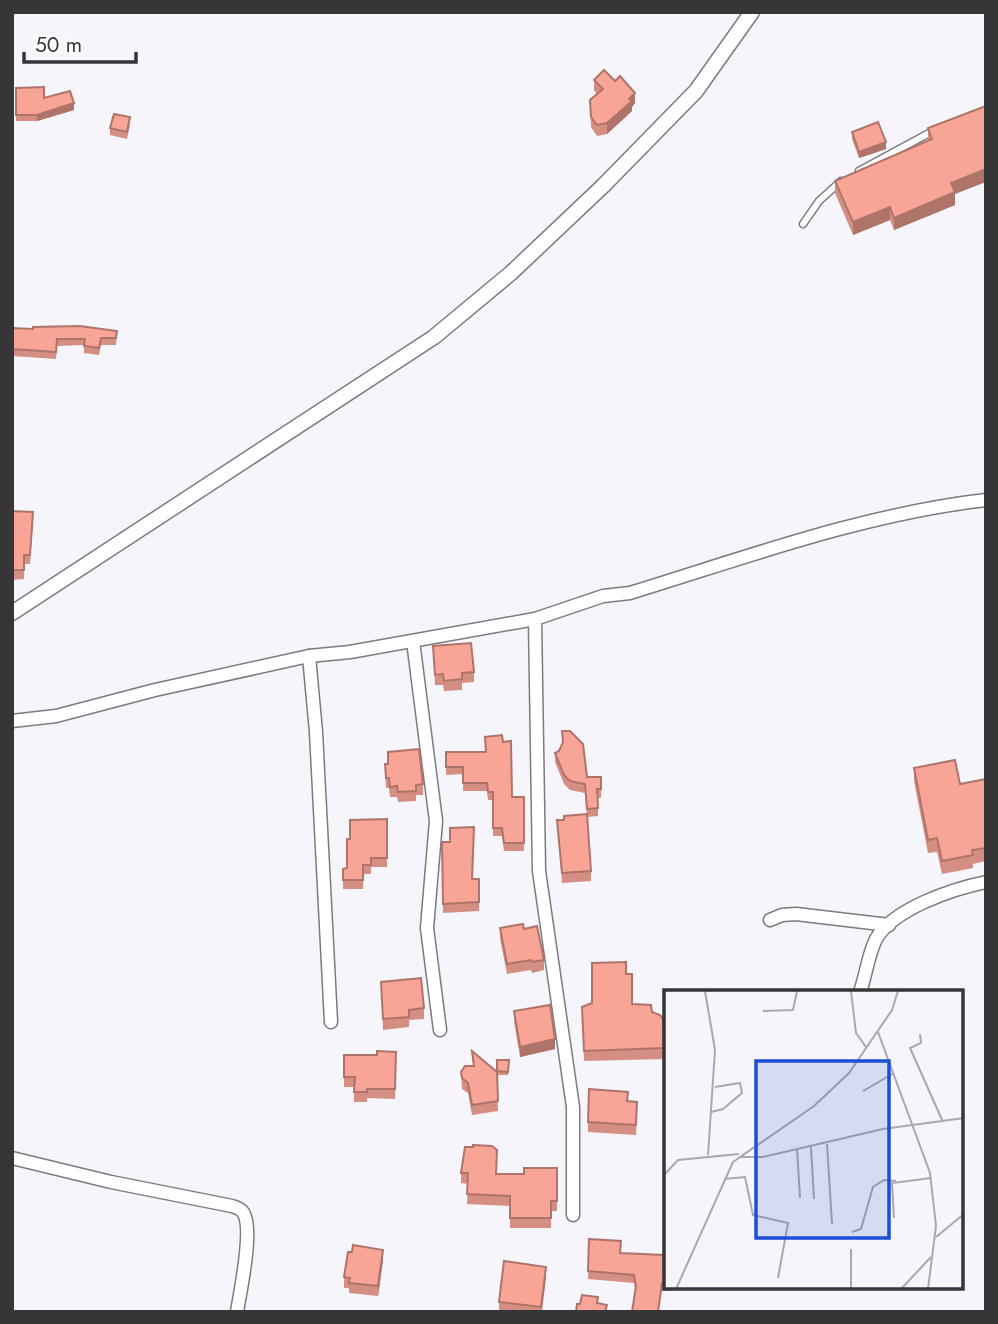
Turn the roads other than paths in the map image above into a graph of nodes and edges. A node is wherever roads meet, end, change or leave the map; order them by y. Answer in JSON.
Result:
{"nodes":[{"id":1,"x":752,"y":12,"type":"edge"},
{"id":2,"x":935,"y":130,"type":"edge"},
{"id":3,"x":803,"y":225,"type":"dead end"},
{"id":4,"x":986,"y":500,"type":"edge"},
{"id":5,"x":12,"y":613,"type":"edge"},
{"id":6,"x":534,"y":619,"type":"junction"},
{"id":7,"x":413,"y":641,"type":"junction"},
{"id":8,"x":309,"y":656,"type":"junction"},
{"id":9,"x":12,"y":721,"type":"edge"},
{"id":10,"x":986,"y":882,"type":"edge"},
{"id":11,"x":770,"y":919,"type":"dead end"},
{"id":12,"x":888,"y":925,"type":"junction"},
{"id":13,"x":861,"y":990,"type":"edge"},
{"id":14,"x":331,"y":1022,"type":"dead end"},
{"id":15,"x":440,"y":1030,"type":"dead end"},
{"id":16,"x":12,"y":1158,"type":"edge"},
{"id":17,"x":573,"y":1215,"type":"dead end"},
{"id":18,"x":237,"y":1312,"type":"edge"}],
"edges":[{"from":1,"to":5,"type":"street"},
{"from":2,"to":3,"type":"lane"},
{"from":4,"to":6,"type":"street"},
{"from":6,"to":7,"type":"street"},
{"from":6,"to":17,"type":"street"},
{"from":7,"to":8,"type":"street"},
{"from":7,"to":15,"type":"street"},
{"from":8,"to":9,"type":"street"},
{"from":8,"to":14,"type":"street"},
{"from":10,"to":12,"type":"street"},
{"from":11,"to":12,"type":"street"},
{"from":12,"to":13,"type":"street"},
{"from":16,"to":18,"type":"street"}]}
